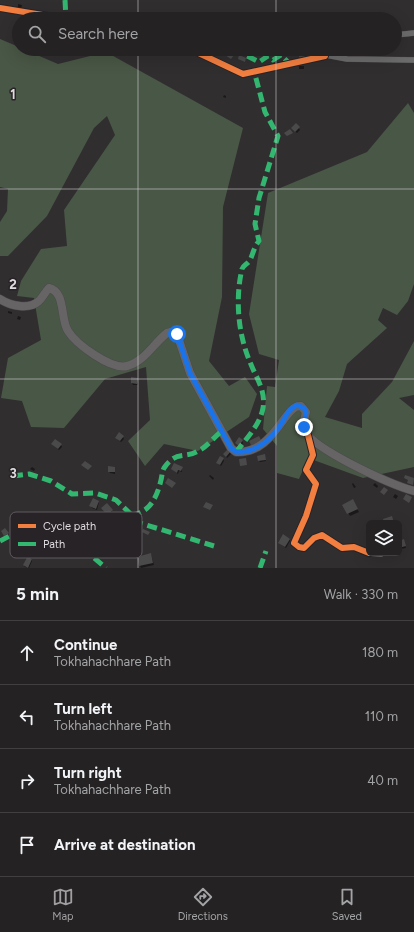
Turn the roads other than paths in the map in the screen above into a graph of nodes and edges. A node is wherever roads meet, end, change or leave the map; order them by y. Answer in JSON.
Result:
{"nodes":[{"id":1,"x":0,"y":8,"type":"edge"},
{"id":2,"x":24,"y":12,"type":"edge"},
{"id":3,"x":414,"y":33,"type":"edge"},
{"id":4,"x":402,"y":34,"type":"edge"},
{"id":5,"x":205,"y":56,"type":"edge"},
{"id":6,"x":325,"y":56,"type":"edge"},
{"id":7,"x":338,"y":56,"type":"edge"},
{"id":8,"x":414,"y":60,"type":"edge"},
{"id":9,"x":0,"y":299,"type":"edge"},
{"id":10,"x":308,"y":435,"type":"junction"},
{"id":11,"x":414,"y":491,"type":"edge"},
{"id":12,"x":366,"y":552,"type":"edge"}],
"edges":[{"from":1,"to":2,"type":"street"},
{"from":3,"to":4,"type":"street"},
{"from":5,"to":6,"type":"street"},
{"from":7,"to":8,"type":"street"},
{"from":9,"to":10,"type":"main road"},
{"from":10,"to":11,"type":"main road"},
{"from":10,"to":12,"type":"street"}]}
